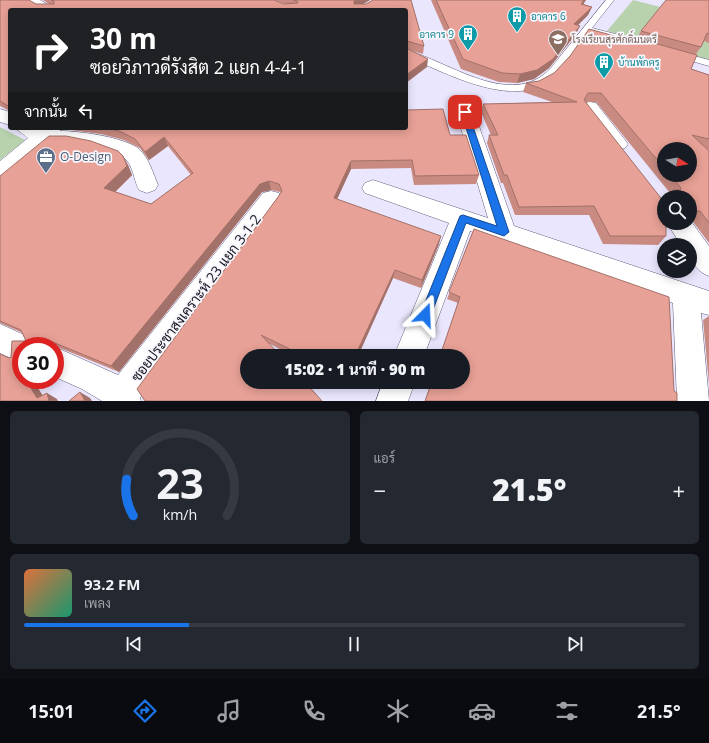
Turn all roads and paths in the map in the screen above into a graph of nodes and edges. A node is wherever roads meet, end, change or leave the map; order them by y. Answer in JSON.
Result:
{"nodes":[{"id":1,"x":30,"y":0,"type":"edge"},
{"id":2,"x":608,"y":0,"type":"edge"},
{"id":3,"x":47,"y":8,"type":"edge"},
{"id":4,"x":587,"y":29,"type":"junction"},
{"id":5,"x":640,"y":44,"type":"edge"},
{"id":6,"x":671,"y":52,"type":"edge"},
{"id":7,"x":408,"y":54,"type":"edge"},
{"id":8,"x":709,"y":63,"type":"edge"},
{"id":9,"x":590,"y":107,"type":"edge"},
{"id":10,"x":465,"y":112,"type":"dead end"},
{"id":11,"x":39,"y":131,"type":"edge"},
{"id":12,"x":632,"y":161,"type":"edge"},
{"id":13,"x":0,"y":172,"type":"edge"},
{"id":14,"x":147,"y":185,"type":"dead end"},
{"id":15,"x":373,"y":188,"type":"dead end"},
{"id":16,"x":271,"y":199,"type":"dead end"},
{"id":17,"x":463,"y":218,"type":"junction"},
{"id":18,"x":684,"y":230,"type":"edge"},
{"id":19,"x":504,"y":232,"type":"junction"},
{"id":20,"x":709,"y":265,"type":"edge"},
{"id":21,"x":698,"y":299,"type":"edge"},
{"id":22,"x":0,"y":338,"type":"edge"},
{"id":23,"x":12,"y":344,"type":"edge"},
{"id":24,"x":412,"y":349,"type":"edge"},
{"id":25,"x":64,"y":366,"type":"edge"},
{"id":26,"x":396,"y":389,"type":"edge"},
{"id":27,"x":123,"y":399,"type":"edge"},
{"id":28,"x":392,"y":401,"type":"edge"},
{"id":29,"x":693,"y":401,"type":"edge"}],
"edges":[{"from":1,"to":3,"type":"street"},
{"from":2,"to":4,"type":"lane"},
{"from":4,"to":5,"type":"lane"},
{"from":4,"to":7,"type":"lane"},
{"from":6,"to":8,"type":"lane"},
{"from":9,"to":12,"type":"street"},
{"from":10,"to":19,"type":"street"},
{"from":11,"to":13,"type":"street"},
{"from":11,"to":14,"type":"street"},
{"from":15,"to":17,"type":"street"},
{"from":16,"to":27,"type":"street","name":"ซอยประชาสงเคราะห์ 23 แยก 3-1-2"},
{"from":17,"to":19,"type":"street"},
{"from":17,"to":24,"type":"street"},
{"from":18,"to":20,"type":"street"},
{"from":19,"to":21,"type":"street"},
{"from":21,"to":29,"type":"street"},
{"from":22,"to":23,"type":"street"},
{"from":25,"to":27,"type":"street"},
{"from":26,"to":28,"type":"street"}]}
